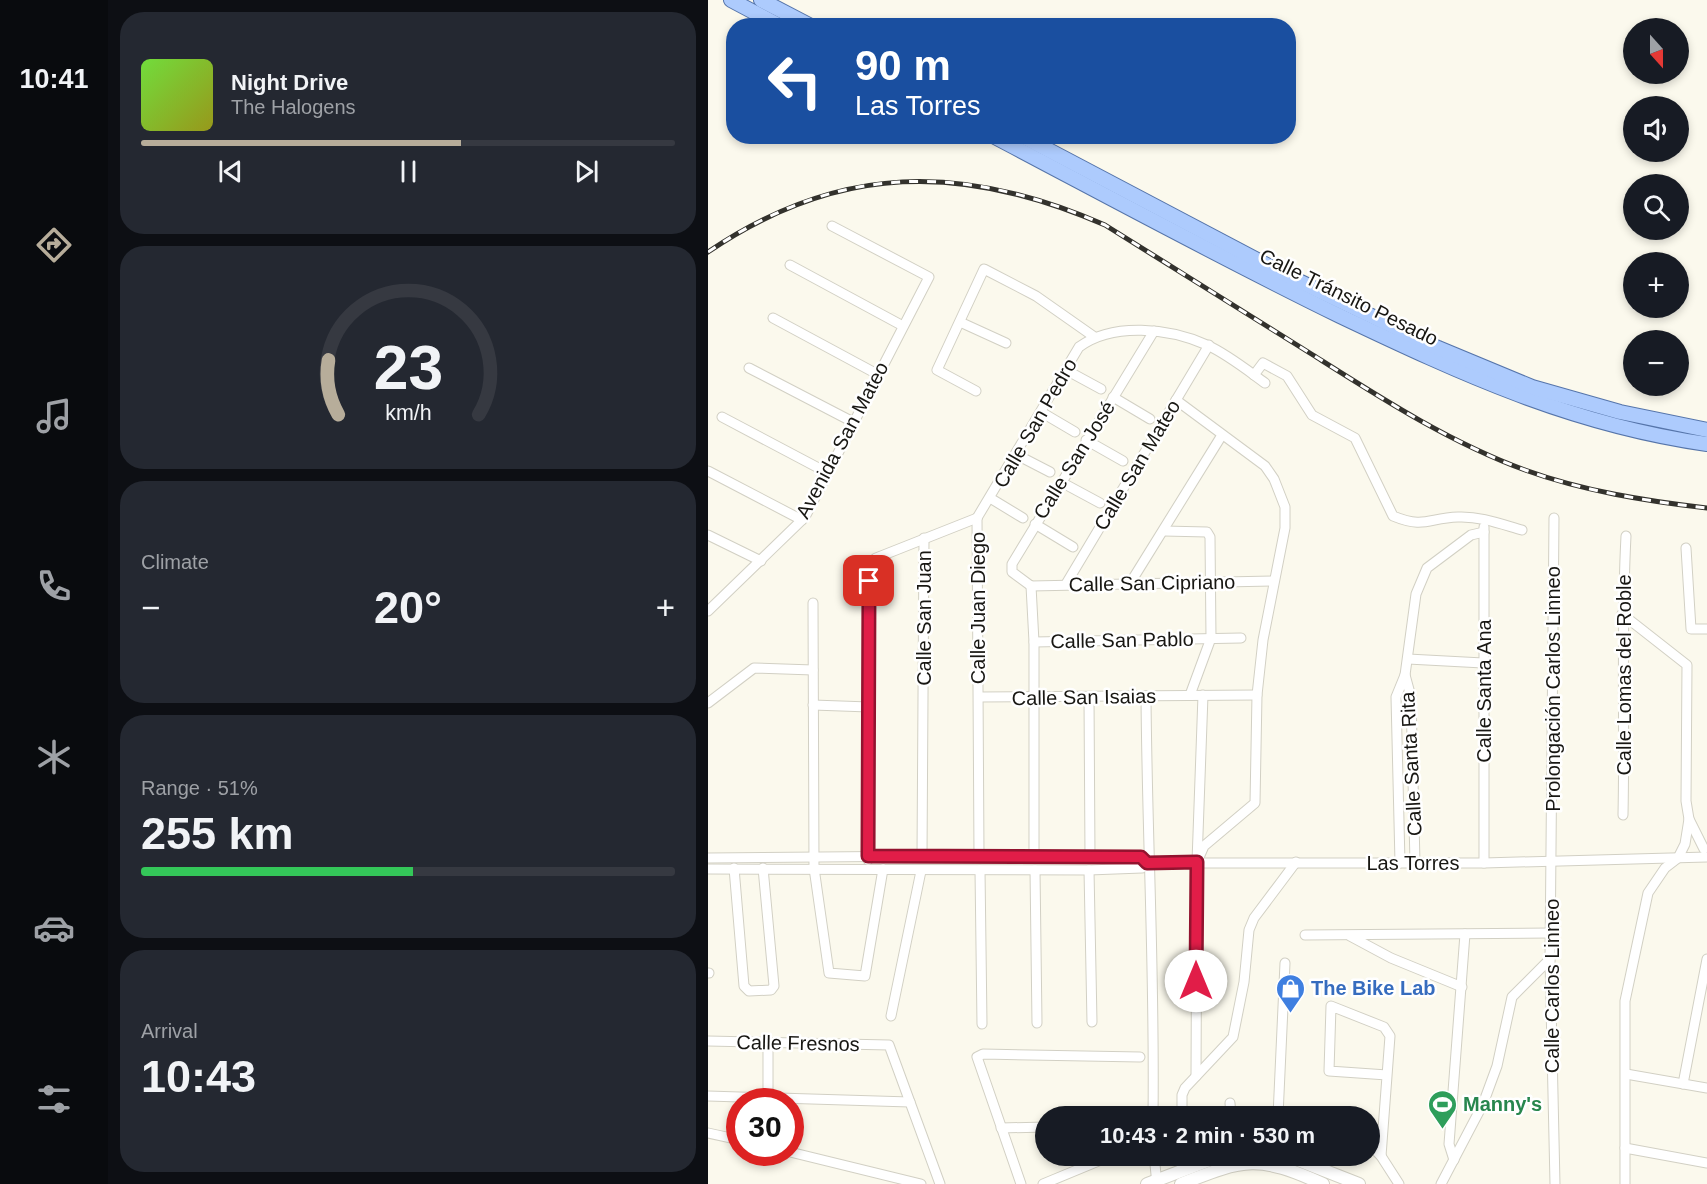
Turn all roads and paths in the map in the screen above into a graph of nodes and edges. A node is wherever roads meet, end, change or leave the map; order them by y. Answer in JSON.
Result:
{"nodes":[{"id":1,"x":730,"y":0,"type":"edge"},
{"id":2,"x":761,"y":0,"type":"edge"},
{"id":3,"x":765,"y":18,"type":"edge"},
{"id":4,"x":796,"y":18,"type":"edge"},
{"id":5,"x":1008,"y":144,"type":"edge"},
{"id":6,"x":1037,"y":144,"type":"edge"},
{"id":7,"x":832,"y":226,"type":"dead end"},
{"id":8,"x":790,"y":265,"type":"dead end"},
{"id":9,"x":772,"y":318,"type":"dead end"},
{"id":10,"x":960,"y":322,"type":"junction"},
{"id":11,"x":903,"y":326,"type":"junction"},
{"id":12,"x":1154,"y":331,"type":"junction"},
{"id":13,"x":1093,"y":336,"type":"junction"},
{"id":14,"x":1006,"y":344,"type":"dead end"},
{"id":15,"x":1209,"y":345,"type":"junction"},
{"id":16,"x":749,"y":368,"type":"dead end"},
{"id":17,"x":1066,"y":370,"type":"junction"},
{"id":18,"x":877,"y":374,"type":"junction"},
{"id":19,"x":1254,"y":375,"type":"junction"},
{"id":20,"x":1265,"y":383,"type":"dead end"},
{"id":21,"x":1101,"y":389,"type":"dead end"},
{"id":22,"x":976,"y":391,"type":"dead end"},
{"id":23,"x":1113,"y":397,"type":"junction"},
{"id":24,"x":1176,"y":400,"type":"junction"},
{"id":25,"x":1041,"y":412,"type":"junction"},
{"id":26,"x":722,"y":417,"type":"dead end"},
{"id":27,"x":1150,"y":419,"type":"dead end"},
{"id":28,"x":853,"y":422,"type":"junction"},
{"id":29,"x":1707,"y":430,"type":"edge"},
{"id":30,"x":1075,"y":432,"type":"dead end"},
{"id":31,"x":1222,"y":435,"type":"junction"},
{"id":32,"x":1086,"y":440,"type":"junction"},
{"id":33,"x":1707,"y":444,"type":"edge"},
{"id":34,"x":1017,"y":455,"type":"junction"},
{"id":35,"x":1123,"y":461,"type":"dead end"},
{"id":36,"x":708,"y":471,"type":"edge"},
{"id":37,"x":1050,"y":472,"type":"dead end"},
{"id":38,"x":828,"y":474,"type":"junction"},
{"id":39,"x":1061,"y":482,"type":"junction"},
{"id":40,"x":990,"y":498,"type":"junction"},
{"id":41,"x":1100,"y":503,"type":"dead end"},
{"id":42,"x":977,"y":518,"type":"junction"},
{"id":43,"x":1023,"y":518,"type":"dead end"},
{"id":44,"x":1484,"y":518,"type":"junction"},
{"id":45,"x":1554,"y":518,"type":"dead end"},
{"id":46,"x":802,"y":520,"type":"junction"},
{"id":47,"x":1035,"y":524,"type":"junction"},
{"id":48,"x":1522,"y":530,"type":"dead end"},
{"id":49,"x":1164,"y":531,"type":"junction"},
{"id":50,"x":1484,"y":532,"type":"junction"},
{"id":51,"x":708,"y":535,"type":"edge"},
{"id":52,"x":1626,"y":536,"type":"dead end"},
{"id":53,"x":924,"y":538,"type":"junction"},
{"id":54,"x":1073,"y":547,"type":"dead end"},
{"id":55,"x":1686,"y":548,"type":"dead end"},
{"id":56,"x":761,"y":561,"type":"junction"},
{"id":57,"x":1274,"y":581,"type":"junction"},
{"id":58,"x":1210,"y":583,"type":"junction"},
{"id":59,"x":1066,"y":584,"type":"junction"},
{"id":60,"x":1129,"y":585,"type":"junction"},
{"id":61,"x":1031,"y":586,"type":"junction"},
{"id":62,"x":712,"y":602,"type":"edge"},
{"id":63,"x":813,"y":603,"type":"dead end"},
{"id":64,"x":708,"y":611,"type":"edge"},
{"id":65,"x":1622,"y":614,"type":"junction"},
{"id":66,"x":1707,"y":630,"type":"edge"},
{"id":67,"x":1211,"y":638,"type":"junction"},
{"id":68,"x":1241,"y":638,"type":"dead end"},
{"id":69,"x":1034,"y":642,"type":"junction"},
{"id":70,"x":1408,"y":660,"type":"junction"},
{"id":71,"x":1483,"y":663,"type":"junction"},
{"id":72,"x":813,"y":670,"type":"junction"},
{"id":73,"x":1405,"y":675,"type":"junction"},
{"id":74,"x":1190,"y":695,"type":"junction"},
{"id":75,"x":1203,"y":695,"type":"junction"},
{"id":76,"x":1257,"y":695,"type":"junction"},
{"id":77,"x":1146,"y":696,"type":"junction"},
{"id":78,"x":979,"y":697,"type":"junction"},
{"id":79,"x":1089,"y":697,"type":"junction"},
{"id":80,"x":1034,"y":698,"type":"junction"},
{"id":81,"x":708,"y":703,"type":"edge"},
{"id":82,"x":813,"y":705,"type":"junction"},
{"id":83,"x":869,"y":707,"type":"junction"},
{"id":84,"x":1623,"y":815,"type":"dead end"},
{"id":85,"x":1689,"y":819,"type":"junction"},
{"id":86,"x":1704,"y":852,"type":"edge"},
{"id":87,"x":979,"y":855,"type":"junction"},
{"id":88,"x":1009,"y":855,"type":"junction"},
{"id":89,"x":1034,"y":855,"type":"junction"},
{"id":90,"x":814,"y":856,"type":"junction"},
{"id":91,"x":868,"y":856,"type":"junction"},
{"id":92,"x":922,"y":856,"type":"junction"},
{"id":93,"x":953,"y":856,"type":"junction"},
{"id":94,"x":1090,"y":856,"type":"junction"},
{"id":95,"x":708,"y":858,"type":"edge"},
{"id":96,"x":1678,"y":858,"type":"junction"},
{"id":97,"x":1552,"y":860,"type":"junction"},
{"id":98,"x":1197,"y":862,"type":"junction"},
{"id":99,"x":1296,"y":862,"type":"junction"},
{"id":100,"x":1147,"y":863,"type":"junction"},
{"id":101,"x":1400,"y":863,"type":"junction"},
{"id":102,"x":1415,"y":863,"type":"junction"},
{"id":103,"x":1484,"y":863,"type":"junction"},
{"id":104,"x":734,"y":868,"type":"junction"},
{"id":105,"x":763,"y":868,"type":"junction"},
{"id":106,"x":814,"y":868,"type":"junction"},
{"id":107,"x":868,"y":868,"type":"junction"},
{"id":108,"x":708,"y":869,"type":"edge"},
{"id":109,"x":883,"y":869,"type":"junction"},
{"id":110,"x":953,"y":870,"type":"junction"},
{"id":111,"x":980,"y":870,"type":"junction"},
{"id":112,"x":1009,"y":870,"type":"junction"},
{"id":113,"x":1035,"y":870,"type":"junction"},
{"id":114,"x":1089,"y":870,"type":"junction"},
{"id":115,"x":921,"y":871,"type":"junction"},
{"id":116,"x":1465,"y":933,"type":"junction"},
{"id":117,"x":1551,"y":933,"type":"junction"},
{"id":118,"x":1305,"y":935,"type":"dead end"},
{"id":119,"x":1349,"y":935,"type":"junction"},
{"id":120,"x":1550,"y":959,"type":"junction"},
{"id":121,"x":1707,"y":959,"type":"edge"},
{"id":122,"x":1285,"y":963,"type":"dead end"},
{"id":123,"x":1462,"y":987,"type":"junction"},
{"id":124,"x":891,"y":1017,"type":"dead end"},
{"id":125,"x":1092,"y":1022,"type":"dead end"},
{"id":126,"x":1037,"y":1023,"type":"dead end"},
{"id":127,"x":982,"y":1024,"type":"dead end"},
{"id":128,"x":708,"y":1041,"type":"edge"},
{"id":129,"x":768,"y":1044,"type":"junction"},
{"id":130,"x":1140,"y":1057,"type":"dead end"},
{"id":131,"x":1626,"y":1074,"type":"junction"},
{"id":132,"x":1387,"y":1075,"type":"junction"},
{"id":133,"x":1196,"y":1076,"type":"junction"},
{"id":134,"x":1683,"y":1084,"type":"junction"},
{"id":135,"x":768,"y":1088,"type":"edge"},
{"id":136,"x":1707,"y":1088,"type":"edge"},
{"id":137,"x":708,"y":1096,"type":"edge"},
{"id":138,"x":726,"y":1097,"type":"edge"},
{"id":139,"x":804,"y":1101,"type":"edge"},
{"id":140,"x":910,"y":1102,"type":"junction"},
{"id":141,"x":1230,"y":1103,"type":"dead end"},
{"id":142,"x":1153,"y":1106,"type":"edge"},
{"id":143,"x":1182,"y":1106,"type":"edge"},
{"id":144,"x":1230,"y":1106,"type":"edge"},
{"id":145,"x":1278,"y":1106,"type":"edge"},
{"id":146,"x":1035,"y":1127,"type":"edge"},
{"id":147,"x":1001,"y":1128,"type":"junction"},
{"id":148,"x":708,"y":1132,"type":"edge"},
{"id":149,"x":726,"y":1136,"type":"edge"},
{"id":150,"x":1625,"y":1148,"type":"junction"},
{"id":151,"x":804,"y":1155,"type":"edge"},
{"id":152,"x":1381,"y":1156,"type":"joint"},
{"id":153,"x":1454,"y":1160,"type":"junction"},
{"id":154,"x":1707,"y":1162,"type":"edge"},
{"id":155,"x":1086,"y":1166,"type":"edge"},
{"id":156,"x":1154,"y":1166,"type":"edge"},
{"id":157,"x":1182,"y":1166,"type":"edge"},
{"id":158,"x":1193,"y":1166,"type":"edge"},
{"id":159,"x":1317,"y":1166,"type":"edge"},
{"id":160,"x":1182,"y":1170,"type":"junction"},
{"id":161,"x":1153,"y":1183,"type":"edge"},
{"id":162,"x":921,"y":1184,"type":"edge"},
{"id":163,"x":940,"y":1184,"type":"edge"},
{"id":164,"x":1021,"y":1184,"type":"edge"},
{"id":165,"x":1043,"y":1184,"type":"edge"},
{"id":166,"x":1181,"y":1184,"type":"edge"},
{"id":167,"x":1323,"y":1184,"type":"edge"},
{"id":168,"x":1359,"y":1184,"type":"edge"},
{"id":169,"x":1400,"y":1184,"type":"edge"},
{"id":170,"x":1441,"y":1184,"type":"edge"},
{"id":171,"x":1555,"y":1184,"type":"edge"},
{"id":172,"x":1625,"y":1184,"type":"edge"}],
"edges":[{"from":1,"to":3,"type":"main road"},
{"from":2,"to":4,"type":"main road"},
{"from":5,"to":33,"type":"main road","name":"Calle Tránsito Pesado"},
{"from":6,"to":29,"type":"main road","name":"Calle Tránsito Pesado"},
{"from":7,"to":11,"type":"street","name":"Avenida San Mateo"},
{"from":8,"to":11,"type":"street"},
{"from":9,"to":18,"type":"street"},
{"from":10,"to":13,"type":"street"},
{"from":10,"to":14,"type":"street"},
{"from":10,"to":22,"type":"street"},
{"from":11,"to":18,"type":"street","name":"Avenida San Mateo"},
{"from":12,"to":13,"type":"street"},
{"from":12,"to":15,"type":"street"},
{"from":12,"to":23,"type":"street","name":"Calle San José"},
{"from":13,"to":17,"type":"street","name":"Calle San Pedro"},
{"from":15,"to":19,"type":"street"},
{"from":15,"to":24,"type":"street","name":"Calle San Mateo"},
{"from":16,"to":28,"type":"street"},
{"from":17,"to":21,"type":"street"},
{"from":17,"to":25,"type":"street","name":"Calle San Pedro"},
{"from":18,"to":28,"type":"street","name":"Avenida San Mateo"},
{"from":19,"to":20,"type":"street"},
{"from":19,"to":44,"type":"street"},
{"from":23,"to":27,"type":"street"},
{"from":23,"to":32,"type":"street","name":"Calle San José"},
{"from":24,"to":31,"type":"street"},
{"from":24,"to":59,"type":"street","name":"Calle San Mateo"},
{"from":25,"to":30,"type":"street"},
{"from":25,"to":34,"type":"street","name":"Calle San Pedro"},
{"from":26,"to":38,"type":"street"},
{"from":28,"to":38,"type":"street","name":"Avenida San Mateo"},
{"from":31,"to":49,"type":"street"},
{"from":31,"to":57,"type":"street"},
{"from":32,"to":35,"type":"street"},
{"from":32,"to":39,"type":"street","name":"Calle San José"},
{"from":34,"to":37,"type":"street"},
{"from":34,"to":40,"type":"street","name":"Calle San Pedro"},
{"from":36,"to":46,"type":"street"},
{"from":38,"to":46,"type":"street","name":"Avenida San Mateo"},
{"from":39,"to":41,"type":"street"},
{"from":39,"to":47,"type":"street","name":"Calle San José"},
{"from":40,"to":42,"type":"street","name":"Calle San Pedro"},
{"from":40,"to":43,"type":"street"},
{"from":42,"to":53,"type":"street"},
{"from":42,"to":78,"type":"street","name":"Calle Juan Diego"},
{"from":44,"to":48,"type":"street"},
{"from":44,"to":50,"type":"street","name":"Calle Santa Ana"},
{"from":45,"to":97,"type":"street","name":"Prolongación Carlos Linneo"},
{"from":46,"to":56,"type":"street","name":"Avenida San Mateo"},
{"from":47,"to":54,"type":"street"},
{"from":47,"to":61,"type":"street","name":"Calle San José"},
{"from":49,"to":58,"type":"street"},
{"from":49,"to":60,"type":"street"},
{"from":50,"to":70,"type":"street"},
{"from":50,"to":71,"type":"street","name":"Calle Santa Ana"},
{"from":51,"to":56,"type":"street"},
{"from":52,"to":65,"type":"street","name":"Calle Lomas del Roble"},
{"from":53,"to":83,"type":"street"},
{"from":53,"to":92,"type":"street","name":"Calle San Juan"},
{"from":55,"to":66,"type":"street"},
{"from":56,"to":62,"type":"street","name":"Avenida San Mateo"},
{"from":57,"to":58,"type":"street","name":"Calle San Cipriano"},
{"from":57,"to":76,"type":"street"},
{"from":58,"to":60,"type":"street","name":"Calle San Cipriano"},
{"from":58,"to":67,"type":"street"},
{"from":59,"to":60,"type":"street","name":"Calle San Cipriano"},
{"from":59,"to":61,"type":"street","name":"Calle San Cipriano"},
{"from":61,"to":69,"type":"street"},
{"from":62,"to":64,"type":"street","name":"Avenida San Mateo"},
{"from":63,"to":72,"type":"street"},
{"from":65,"to":84,"type":"street","name":"Calle Lomas del Roble"},
{"from":65,"to":85,"type":"street"},
{"from":67,"to":68,"type":"street","name":"Calle San Pablo"},
{"from":67,"to":69,"type":"street","name":"Calle San Pablo"},
{"from":67,"to":74,"type":"street"},
{"from":69,"to":80,"type":"street"},
{"from":70,"to":71,"type":"street"},
{"from":70,"to":73,"type":"street"},
{"from":71,"to":103,"type":"street","name":"Calle Santa Ana"},
{"from":72,"to":81,"type":"street"},
{"from":72,"to":82,"type":"street"},
{"from":73,"to":101,"type":"street","name":"Calle Santa Rita"},
{"from":73,"to":102,"type":"street","name":"Calle Santa Rita"},
{"from":74,"to":75,"type":"street","name":"Calle San Isaias"},
{"from":74,"to":77,"type":"street","name":"Calle San Isaias"},
{"from":75,"to":76,"type":"street","name":"Calle San Isaias"},
{"from":75,"to":98,"type":"street"},
{"from":76,"to":98,"type":"street"},
{"from":77,"to":79,"type":"street","name":"Calle San Isaias"},
{"from":77,"to":100,"type":"street"},
{"from":78,"to":80,"type":"street","name":"Calle San Isaias"},
{"from":78,"to":87,"type":"street","name":"Calle Juan Diego"},
{"from":79,"to":80,"type":"street","name":"Calle San Isaias"},
{"from":79,"to":94,"type":"street"},
{"from":80,"to":89,"type":"street"},
{"from":82,"to":83,"type":"street"},
{"from":82,"to":90,"type":"street"},
{"from":83,"to":91,"type":"street"},
{"from":85,"to":86,"type":"street"},
{"from":85,"to":96,"type":"street"},
{"from":86,"to":96,"type":"street","name":"Las Torres"},
{"from":87,"to":88,"type":"street"},
{"from":87,"to":93,"type":"street"},
{"from":88,"to":89,"type":"street"},
{"from":88,"to":112,"type":"street"},
{"from":89,"to":94,"type":"street"},
{"from":90,"to":91,"type":"street"},
{"from":90,"to":95,"type":"street"},
{"from":90,"to":106,"type":"street"},
{"from":91,"to":92,"type":"street"},
{"from":91,"to":107,"type":"street"},
{"from":92,"to":93,"type":"street"},
{"from":93,"to":110,"type":"street"},
{"from":94,"to":100,"type":"street"},
{"from":96,"to":97,"type":"street","name":"Las Torres"},
{"from":96,"to":131,"type":"street"},
{"from":97,"to":103,"type":"street","name":"Las Torres"},
{"from":97,"to":117,"type":"street","name":"Calle Carlos Linneo"},
{"from":98,"to":99,"type":"street","name":"Las Torres"},
{"from":98,"to":100,"type":"street","name":"Las Torres"},
{"from":98,"to":133,"type":"street"},
{"from":99,"to":101,"type":"street","name":"Las Torres"},
{"from":99,"to":133,"type":"street"},
{"from":100,"to":114,"type":"street"},
{"from":100,"to":142,"type":"street"},
{"from":101,"to":102,"type":"street","name":"Las Torres"},
{"from":102,"to":103,"type":"street","name":"Las Torres"},
{"from":104,"to":105,"type":"street"},
{"from":104,"to":105,"type":"street"},
{"from":104,"to":108,"type":"street"},
{"from":105,"to":106,"type":"street"},
{"from":106,"to":107,"type":"street"},
{"from":106,"to":109,"type":"street"},
{"from":107,"to":109,"type":"street"},
{"from":109,"to":115,"type":"street"},
{"from":110,"to":111,"type":"street"},
{"from":110,"to":115,"type":"street"},
{"from":111,"to":112,"type":"street"},
{"from":111,"to":127,"type":"street"},
{"from":112,"to":113,"type":"street"},
{"from":113,"to":114,"type":"street"},
{"from":113,"to":126,"type":"street"},
{"from":114,"to":125,"type":"street"},
{"from":115,"to":124,"type":"street"},
{"from":116,"to":117,"type":"street"},
{"from":116,"to":119,"type":"street"},
{"from":116,"to":123,"type":"street"},
{"from":117,"to":120,"type":"street","name":"Calle Carlos Linneo"},
{"from":118,"to":119,"type":"street"},
{"from":119,"to":123,"type":"street"},
{"from":120,"to":153,"type":"street"},
{"from":120,"to":171,"type":"street","name":"Calle Carlos Linneo"},
{"from":121,"to":134,"type":"street"},
{"from":122,"to":145,"type":"street"},
{"from":123,"to":153,"type":"street"},
{"from":128,"to":129,"type":"street","name":"Calle Fresnos"},
{"from":129,"to":135,"type":"street"},
{"from":129,"to":140,"type":"street","name":"Calle Fresnos"},
{"from":130,"to":147,"type":"street"},
{"from":131,"to":134,"type":"street"},
{"from":131,"to":150,"type":"street"},
{"from":132,"to":132,"type":"street"},
{"from":132,"to":152,"type":"street"},
{"from":133,"to":143,"type":"street"},
{"from":134,"to":136,"type":"street"},
{"from":137,"to":138,"type":"street"},
{"from":139,"to":140,"type":"street"},
{"from":140,"to":163,"type":"street"},
{"from":141,"to":144,"type":"street"},
{"from":146,"to":147,"type":"street"},
{"from":147,"to":164,"type":"street"},
{"from":148,"to":149,"type":"street"},
{"from":150,"to":154,"type":"street"},
{"from":150,"to":172,"type":"street"},
{"from":151,"to":162,"type":"street"},
{"from":152,"to":169,"type":"street"},
{"from":153,"to":170,"type":"street"},
{"from":155,"to":165,"type":"street"},
{"from":156,"to":161,"type":"street"},
{"from":157,"to":160,"type":"street"},
{"from":158,"to":160,"type":"main road"},
{"from":159,"to":168,"type":"main road"},
{"from":160,"to":161,"type":"main road"},
{"from":166,"to":167,"type":"main road"}]}
